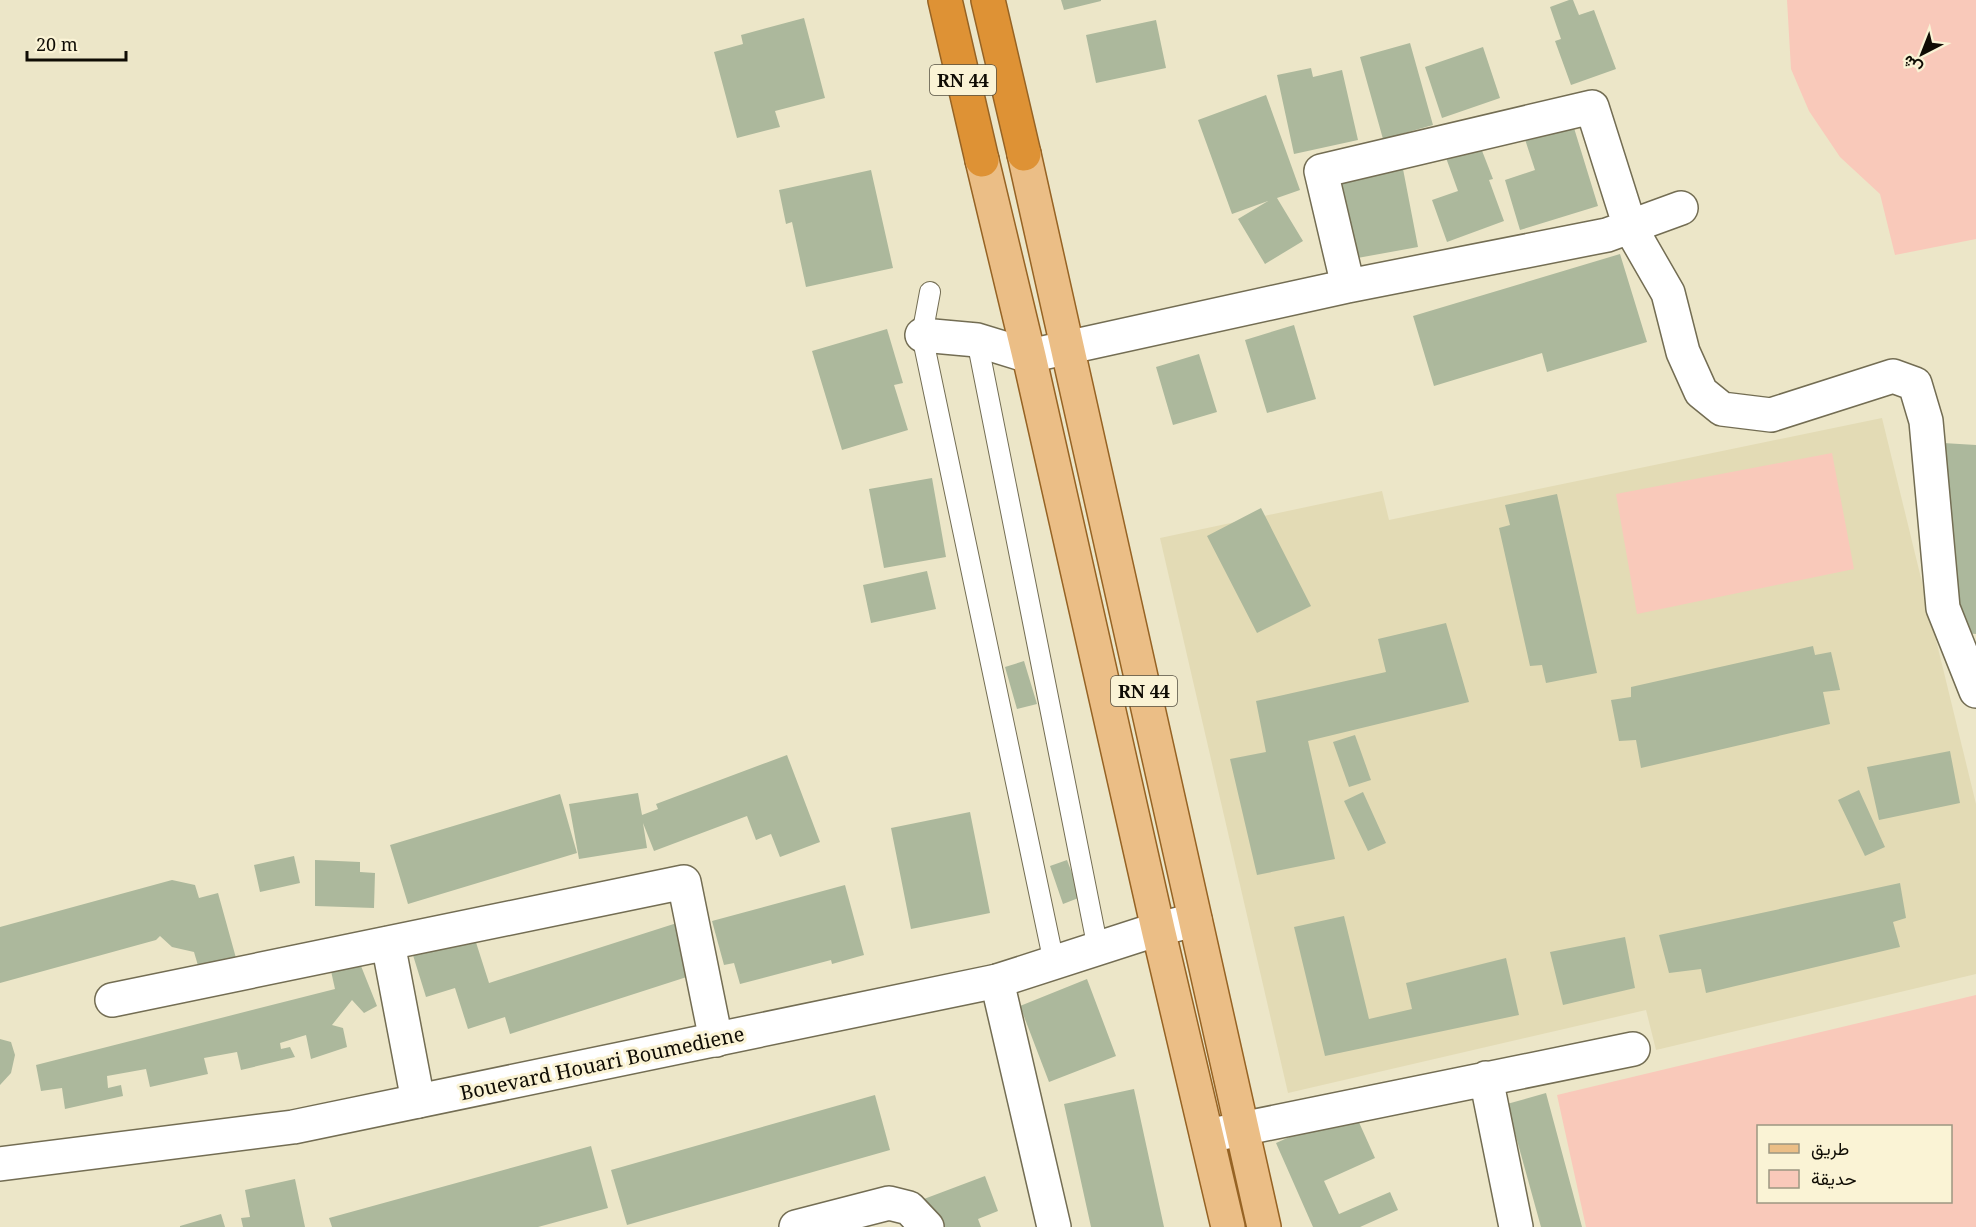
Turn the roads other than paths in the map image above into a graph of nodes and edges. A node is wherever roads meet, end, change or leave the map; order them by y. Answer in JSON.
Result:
{"nodes":[{"id":1,"x":945,"y":0,"type":"edge"},
{"id":2,"x":988,"y":0,"type":"edge"},
{"id":3,"x":1024,"y":154,"type":"joint"},
{"id":4,"x":982,"y":160,"type":"joint"},
{"id":5,"x":1681,"y":208,"type":"dead end"},
{"id":6,"x":1630,"y":227,"type":"junction"},
{"id":7,"x":1348,"y":286,"type":"junction"},
{"id":8,"x":930,"y":292,"type":"dead end"},
{"id":9,"x":922,"y":335,"type":"junction"},
{"id":10,"x":977,"y":340,"type":"junction"},
{"id":11,"x":1067,"y":347,"type":"junction"},
{"id":12,"x":1029,"y":356,"type":"junction"},
{"id":13,"x":1976,"y":691,"type":"edge"},
{"id":14,"x":1195,"y":920,"type":"junction"},
{"id":15,"x":1158,"y":929,"type":"junction"},
{"id":16,"x":388,"y":943,"type":"junction"},
{"id":17,"x":1098,"y":949,"type":"junction"},
{"id":18,"x":1054,"y":963,"type":"junction"},
{"id":19,"x":997,"y":981,"type":"junction"},
{"id":20,"x":112,"y":1000,"type":"dead end"},
{"id":21,"x":716,"y":1040,"type":"junction"},
{"id":22,"x":1633,"y":1049,"type":"dead end"},
{"id":23,"x":1486,"y":1078,"type":"junction"},
{"id":24,"x":418,"y":1101,"type":"junction"},
{"id":25,"x":1242,"y":1129,"type":"junction"},
{"id":26,"x":1208,"y":1136,"type":"junction"},
{"id":27,"x":0,"y":1164,"type":"edge"},
{"id":28,"x":796,"y":1227,"type":"edge"},
{"id":29,"x":927,"y":1227,"type":"edge"},
{"id":30,"x":1054,"y":1227,"type":"edge"},
{"id":31,"x":1228,"y":1227,"type":"edge"},
{"id":32,"x":1264,"y":1227,"type":"edge"},
{"id":33,"x":1516,"y":1227,"type":"edge"}],
"edges":[{"from":1,"to":4,"type":"highway","number":"RN 44"},
{"from":2,"to":3,"type":"highway","number":"RN 44"},
{"from":3,"to":11,"type":"main road","number":"RN 44"},
{"from":4,"to":12,"type":"main road","number":"RN 44"},
{"from":5,"to":6,"type":"street"},
{"from":6,"to":7,"type":"street"},
{"from":6,"to":7,"type":"street"},
{"from":6,"to":13,"type":"street"},
{"from":7,"to":11,"type":"street"},
{"from":8,"to":9,"type":"lane"},
{"from":9,"to":10,"type":"street"},
{"from":9,"to":18,"type":"lane"},
{"from":10,"to":12,"type":"street"},
{"from":10,"to":17,"type":"lane"},
{"from":11,"to":12,"type":"street"},
{"from":11,"to":14,"type":"main road","number":"RN 44"},
{"from":12,"to":15,"type":"main road","number":"RN 44"},
{"from":14,"to":15,"type":"street","name":"Bouevard Houari Boumediene"},
{"from":14,"to":25,"type":"main road","number":"RN 44"},
{"from":15,"to":17,"type":"street","name":"Bouevard Houari Boumediene"},
{"from":15,"to":26,"type":"main road","number":"RN 44"},
{"from":16,"to":20,"type":"street"},
{"from":16,"to":21,"type":"street"},
{"from":16,"to":24,"type":"street"},
{"from":17,"to":18,"type":"street","name":"Bouevard Houari Boumediene"},
{"from":18,"to":19,"type":"street","name":"Bouevard Houari Boumediene"},
{"from":19,"to":21,"type":"street","name":"Bouevard Houari Boumediene"},
{"from":19,"to":30,"type":"street"},
{"from":21,"to":24,"type":"street","name":"Bouevard Houari Boumediene"},
{"from":22,"to":23,"type":"street"},
{"from":23,"to":25,"type":"street"},
{"from":23,"to":33,"type":"street"},
{"from":24,"to":27,"type":"street","name":"Bouevard Houari Boumediene"},
{"from":25,"to":26,"type":"street"},
{"from":25,"to":32,"type":"main road","number":"RN 44"},
{"from":26,"to":31,"type":"main road","number":"RN 44"},
{"from":28,"to":29,"type":"street"}]}
